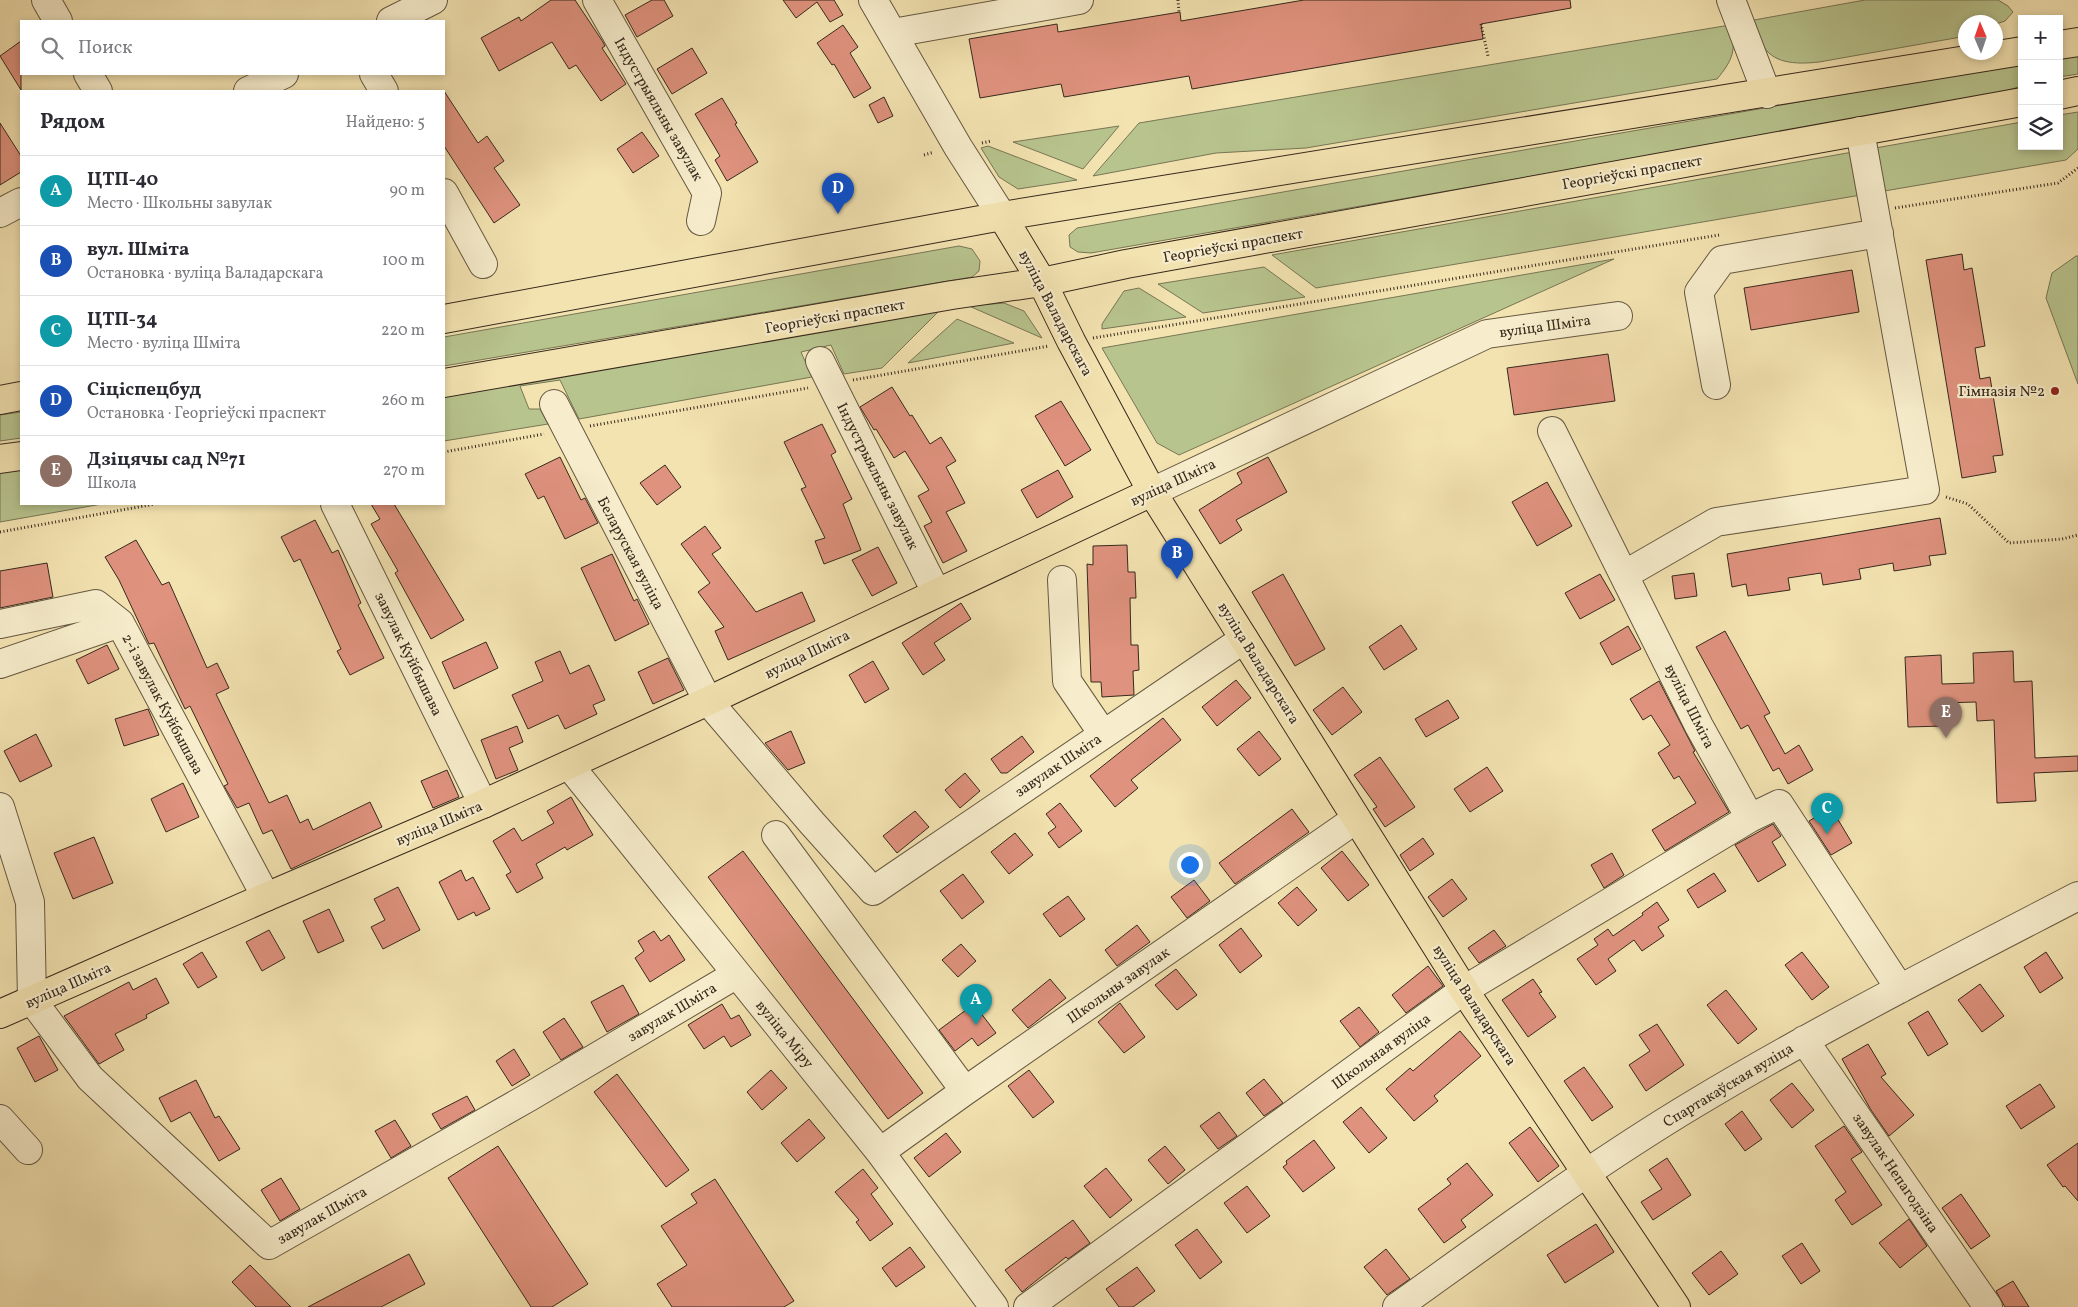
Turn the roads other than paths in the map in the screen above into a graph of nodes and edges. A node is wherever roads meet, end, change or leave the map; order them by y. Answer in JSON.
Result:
{"nodes":[{"id":1,"x":46,"y":0,"type":"edge"},
{"id":2,"x":433,"y":0,"type":"edge"},
{"id":3,"x":596,"y":0,"type":"edge"},
{"id":4,"x":873,"y":0,"type":"edge"},
{"id":5,"x":1079,"y":0,"type":"edge"},
{"id":6,"x":1731,"y":0,"type":"edge"},
{"id":7,"x":57,"y":20,"type":"edge"},
{"id":8,"x":392,"y":20,"type":"edge"},
{"id":9,"x":893,"y":33,"type":"junction"},
{"id":10,"x":2078,"y":42,"type":"edge"},
{"id":11,"x":2063,"y":44,"type":"edge"},
{"id":12,"x":2018,"y":52,"type":"edge"},
{"id":13,"x":89,"y":75,"type":"edge"},
{"id":14,"x":282,"y":75,"type":"edge"},
{"id":15,"x":375,"y":75,"type":"edge"},
{"id":16,"x":97,"y":90,"type":"edge"},
{"id":17,"x":250,"y":90,"type":"edge"},
{"id":18,"x":383,"y":90,"type":"edge"},
{"id":19,"x":2078,"y":92,"type":"edge"},
{"id":20,"x":1767,"y":94,"type":"junction"},
{"id":21,"x":2063,"y":94,"type":"edge"},
{"id":22,"x":2018,"y":103,"type":"edge"},
{"id":23,"x":1860,"y":131,"type":"junction"},
{"id":24,"x":445,"y":195,"type":"edge"},
{"id":25,"x":20,"y":202,"type":"edge"},
{"id":26,"x":0,"y":212,"type":"edge"},
{"id":27,"x":1002,"y":216,"type":"junction"},
{"id":28,"x":701,"y":221,"type":"dead end"},
{"id":29,"x":1877,"y":222,"type":"junction"},
{"id":30,"x":483,"y":264,"type":"dead end"},
{"id":31,"x":1042,"y":282,"type":"junction"},
{"id":32,"x":1618,"y":316,"type":"dead end"},
{"id":33,"x":445,"y":319,"type":"edge"},
{"id":34,"x":825,"y":372,"type":"road end"},
{"id":35,"x":445,"y":383,"type":"edge"},
{"id":36,"x":1716,"y":385,"type":"dead end"},
{"id":37,"x":20,"y":396,"type":"edge"},
{"id":38,"x":0,"y":400,"type":"edge"},
{"id":39,"x":554,"y":404,"type":"dead end"},
{"id":40,"x":1552,"y":431,"type":"dead end"},
{"id":41,"x":20,"y":456,"type":"edge"},
{"id":42,"x":0,"y":460,"type":"edge"},
{"id":43,"x":1152,"y":492,"type":"junction"},
{"id":44,"x":335,"y":505,"type":"edge"},
{"id":45,"x":1624,"y":575,"type":"junction"},
{"id":46,"x":1062,"y":580,"type":"dead end"},
{"id":47,"x":936,"y":592,"type":"junction"},
{"id":48,"x":120,"y":623,"type":"junction"},
{"id":49,"x":0,"y":624,"type":"edge"},
{"id":50,"x":1244,"y":639,"type":"junction"},
{"id":51,"x":0,"y":664,"type":"edge"},
{"id":52,"x":708,"y":701,"type":"junction"},
{"id":53,"x":1103,"y":734,"type":"junction"},
{"id":54,"x":569,"y":765,"type":"junction"},
{"id":55,"x":483,"y":804,"type":"junction"},
{"id":56,"x":0,"y":807,"type":"edge"},
{"id":57,"x":1750,"y":818,"type":"junction"},
{"id":58,"x":1356,"y":819,"type":"junction"},
{"id":59,"x":776,"y":835,"type":"dead end"},
{"id":60,"x":873,"y":891,"type":"joint"},
{"id":61,"x":2078,"y":896,"type":"edge"},
{"id":62,"x":266,"y":897,"type":"junction"},
{"id":63,"x":737,"y":974,"type":"junction"},
{"id":64,"x":1900,"y":989,"type":"junction"},
{"id":65,"x":1464,"y":990,"type":"junction"},
{"id":66,"x":32,"y":1000,"type":"junction"},
{"id":67,"x":0,"y":1014,"type":"edge"},
{"id":68,"x":1804,"y":1040,"type":"junction"},
{"id":69,"x":965,"y":1091,"type":"junction"},
{"id":70,"x":0,"y":1119,"type":"edge"},
{"id":71,"x":28,"y":1150,"type":"dead end"},
{"id":72,"x":880,"y":1152,"type":"junction"},
{"id":73,"x":1586,"y":1172,"type":"junction"},
{"id":74,"x":994,"y":1307,"type":"edge"},
{"id":75,"x":1028,"y":1307,"type":"edge"},
{"id":76,"x":1397,"y":1307,"type":"edge"},
{"id":77,"x":1676,"y":1307,"type":"edge"},
{"id":78,"x":1988,"y":1307,"type":"edge"}],
"edges":[{"from":1,"to":7,"type":"street"},
{"from":2,"to":8,"type":"street"},
{"from":3,"to":28,"type":"street","name":"Індустрыяльны завулак"},
{"from":4,"to":9,"type":"street","name":"вуліца Валадарскага"},
{"from":5,"to":9,"type":"street"},
{"from":6,"to":20,"type":"street"},
{"from":9,"to":27,"type":"street","name":"вуліца Валадарскага"},
{"from":10,"to":11,"type":"main road"},
{"from":12,"to":20,"type":"main road"},
{"from":13,"to":16,"type":"street"},
{"from":14,"to":17,"type":"street"},
{"from":15,"to":18,"type":"street"},
{"from":19,"to":21,"type":"main road"},
{"from":20,"to":27,"type":"main road"},
{"from":22,"to":23,"type":"main road","name":"Георгіеўскі праспект"},
{"from":23,"to":29,"type":"street"},
{"from":23,"to":31,"type":"main road","name":"Георгіеўскі праспект"},
{"from":24,"to":30,"type":"street"},
{"from":25,"to":26,"type":"street"},
{"from":27,"to":31,"type":"main road","name":"вуліца Валадарскага"},
{"from":27,"to":33,"type":"main road"},
{"from":29,"to":36,"type":"street"},
{"from":29,"to":45,"type":"street"},
{"from":31,"to":35,"type":"main road","name":"Георгіеўскі праспект"},
{"from":31,"to":43,"type":"main road","name":"вуліца Валадарскага"},
{"from":32,"to":43,"type":"street","name":"вуліца Шміта"},
{"from":34,"to":47,"type":"street","name":"Індустрыяльны завулак"},
{"from":37,"to":38,"type":"main road"},
{"from":39,"to":52,"type":"street","name":"Беларуская вуліца"},
{"from":40,"to":45,"type":"street","name":"вуліца Шміта"},
{"from":41,"to":42,"type":"main road"},
{"from":43,"to":47,"type":"main road","name":"вуліца Шміта"},
{"from":43,"to":50,"type":"main road","name":"вуліца Валадарскага"},
{"from":44,"to":55,"type":"street","name":"завулак Куйбышава"},
{"from":45,"to":57,"type":"street","name":"вуліца Шміта"},
{"from":46,"to":53,"type":"street"},
{"from":47,"to":52,"type":"main road","name":"вуліца Шміта"},
{"from":48,"to":49,"type":"street"},
{"from":48,"to":51,"type":"street","name":"2-і завулак Куйбышава"},
{"from":48,"to":62,"type":"street","name":"2-і завулак Куйбышава"},
{"from":50,"to":53,"type":"street","name":"завулак Шміта"},
{"from":50,"to":58,"type":"main road","name":"вуліца Валадарскага"},
{"from":52,"to":54,"type":"main road","name":"вуліца Шміта"},
{"from":52,"to":60,"type":"street","name":"Беларуская вуліца"},
{"from":53,"to":60,"type":"street","name":"завулак Шміта"},
{"from":54,"to":55,"type":"main road","name":"вуліца Шміта"},
{"from":54,"to":63,"type":"street","name":"вуліца Міру"},
{"from":55,"to":62,"type":"main road","name":"вуліца Шміта"},
{"from":56,"to":66,"type":"street"},
{"from":57,"to":64,"type":"street","name":"Школьная вуліца"},
{"from":57,"to":65,"type":"street","name":"Школьная вуліца"},
{"from":58,"to":65,"type":"main road","name":"вуліца Валадарскага"},
{"from":58,"to":69,"type":"street","name":"Школьны завулак"},
{"from":59,"to":69,"type":"street"},
{"from":61,"to":64,"type":"street","name":"Спартакаўская вуліца"},
{"from":62,"to":66,"type":"main road","name":"вуліца Шміта"},
{"from":63,"to":66,"type":"street","name":"завулак Шміта"},
{"from":63,"to":72,"type":"street","name":"вуліца Міру"},
{"from":64,"to":68,"type":"street","name":"Спартакаўская вуліца"},
{"from":65,"to":73,"type":"main road","name":"вуліца Валадарскага"},
{"from":65,"to":75,"type":"street","name":"Школьная вуліца"},
{"from":66,"to":67,"type":"main road","name":"вуліца Шміта"},
{"from":68,"to":73,"type":"street","name":"Спартакаўская вуліца"},
{"from":68,"to":78,"type":"street","name":"завулак Непагодзіна"},
{"from":69,"to":72,"type":"street","name":"Школьны завулак"},
{"from":70,"to":71,"type":"street"},
{"from":72,"to":74,"type":"street","name":"вуліца Міру"},
{"from":73,"to":76,"type":"street","name":"Спартакаўская вуліца"},
{"from":73,"to":77,"type":"main road","name":"вуліца Валадарскага"}]}
